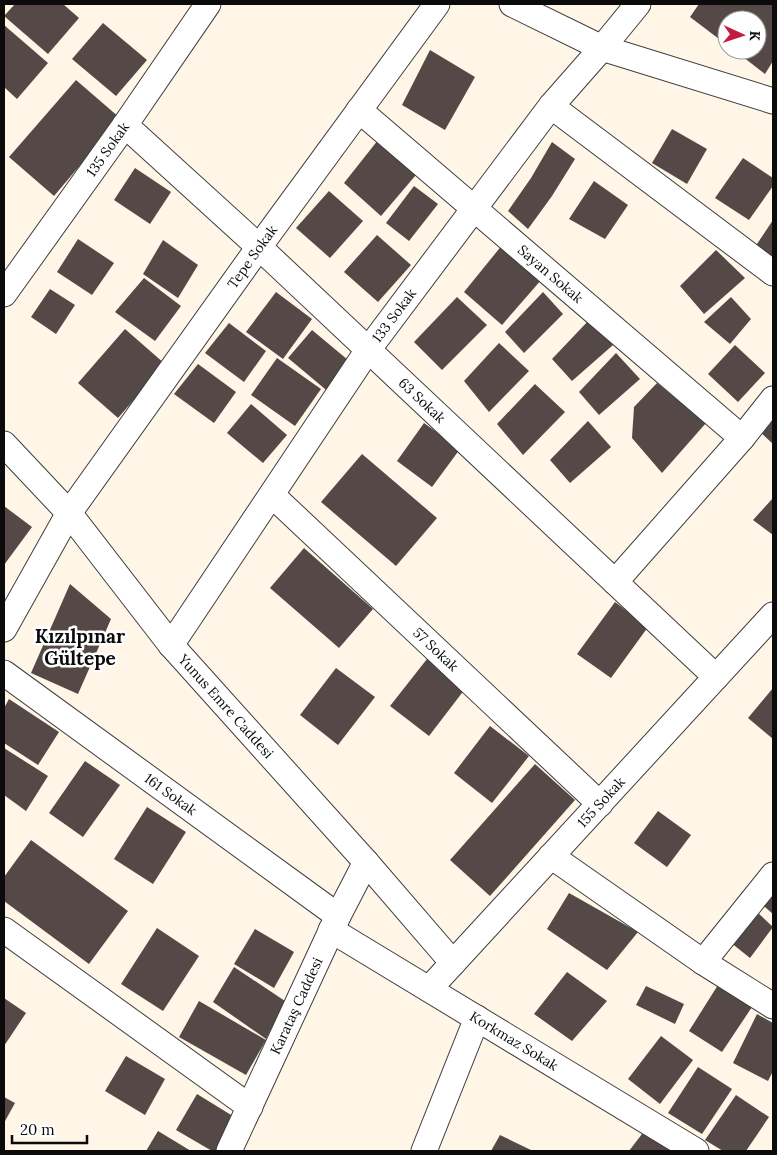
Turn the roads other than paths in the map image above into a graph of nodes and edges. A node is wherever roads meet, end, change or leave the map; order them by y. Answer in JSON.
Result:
{"nodes":[{"id":1,"x":437,"y":4,"type":"edge"},
{"id":2,"x":512,"y":4,"type":"edge"},
{"id":3,"x":638,"y":4,"type":"edge"},
{"id":4,"x":206,"y":5,"type":"edge"},
{"id":5,"x":602,"y":48,"type":"junction"},
{"id":6,"x":773,"y":100,"type":"edge"},
{"id":7,"x":551,"y":106,"type":"junction"},
{"id":8,"x":359,"y":110,"type":"junction"},
{"id":9,"x":125,"y":125,"type":"junction"},
{"id":10,"x":474,"y":209,"type":"junction"},
{"id":11,"x":259,"y":247,"type":"junction"},
{"id":12,"x":773,"y":273,"type":"edge"},
{"id":13,"x":4,"y":294,"type":"edge"},
{"id":14,"x":368,"y":350,"type":"junction"},
{"id":15,"x":773,"y":399,"type":"edge"},
{"id":16,"x":742,"y":438,"type":"junction"},
{"id":17,"x":4,"y":444,"type":"edge"},
{"id":18,"x":272,"y":496,"type":"junction"},
{"id":19,"x":69,"y":514,"type":"junction"},
{"id":20,"x":615,"y":582,"type":"junction"},
{"id":21,"x":773,"y":615,"type":"edge"},
{"id":22,"x":4,"y":629,"type":"edge"},
{"id":23,"x":172,"y":645,"type":"junction"},
{"id":24,"x":4,"y":673,"type":"edge"},
{"id":25,"x":716,"y":677,"type":"junction"},
{"id":26,"x":600,"y":804,"type":"junction"},
{"id":27,"x":551,"y":856,"type":"junction"},
{"id":28,"x":366,"y":862,"type":"junction"},
{"id":29,"x":773,"y":875,"type":"edge"},
{"id":30,"x":334,"y":923,"type":"junction"},
{"id":31,"x":4,"y":930,"type":"edge"},
{"id":32,"x":703,"y":962,"type":"junction"},
{"id":33,"x":453,"y":964,"type":"junction"},
{"id":34,"x":429,"y":989,"type":"junction"},
{"id":35,"x":773,"y":1006,"type":"edge"},
{"id":36,"x":477,"y":1018,"type":"junction"},
{"id":37,"x":250,"y":1107,"type":"junction"},
{"id":38,"x":229,"y":1151,"type":"edge"},
{"id":39,"x":424,"y":1151,"type":"edge"},
{"id":40,"x":696,"y":1151,"type":"edge"}],
"edges":[{"from":1,"to":8,"type":"street","name":"Tepe Sokak"},
{"from":2,"to":5,"type":"street"},
{"from":3,"to":5,"type":"street","name":"133 Sokak"},
{"from":4,"to":9,"type":"street","name":"135 Sokak"},
{"from":5,"to":6,"type":"street"},
{"from":5,"to":7,"type":"street","name":"133 Sokak"},
{"from":7,"to":10,"type":"street","name":"133 Sokak"},
{"from":7,"to":12,"type":"street"},
{"from":8,"to":10,"type":"street","name":"Sayan Sokak"},
{"from":8,"to":11,"type":"street","name":"Tepe Sokak"},
{"from":9,"to":11,"type":"street","name":"63 Sokak"},
{"from":9,"to":13,"type":"street","name":"135 Sokak"},
{"from":10,"to":14,"type":"street","name":"133 Sokak"},
{"from":10,"to":16,"type":"street","name":"Sayan Sokak"},
{"from":11,"to":14,"type":"street","name":"63 Sokak"},
{"from":11,"to":19,"type":"street","name":"Tepe Sokak"},
{"from":14,"to":18,"type":"street","name":"133 Sokak"},
{"from":14,"to":20,"type":"street","name":"63 Sokak"},
{"from":15,"to":16,"type":"street"},
{"from":16,"to":20,"type":"street"},
{"from":17,"to":19,"type":"street","name":"Yunus Emre Caddesi"},
{"from":18,"to":23,"type":"street","name":"133 Sokak"},
{"from":18,"to":26,"type":"street","name":"57 Sokak"},
{"from":19,"to":22,"type":"street","name":"Tepe Sokak"},
{"from":19,"to":23,"type":"street","name":"Yunus Emre Caddesi"},
{"from":20,"to":25,"type":"street","name":"63 Sokak"},
{"from":21,"to":25,"type":"street","name":"155 Sokak"},
{"from":23,"to":28,"type":"street","name":"Yunus Emre Caddesi"},
{"from":24,"to":30,"type":"street","name":"161 Sokak"},
{"from":25,"to":26,"type":"street","name":"155 Sokak"},
{"from":26,"to":27,"type":"street","name":"155 Sokak"},
{"from":27,"to":32,"type":"street"},
{"from":27,"to":33,"type":"street","name":"155 Sokak"},
{"from":28,"to":30,"type":"street","name":"Karataş Caddesi"},
{"from":28,"to":33,"type":"street","name":"Yunus Emre Caddesi"},
{"from":29,"to":32,"type":"street"},
{"from":30,"to":34,"type":"street","name":"Korkmaz Sokak"},
{"from":30,"to":37,"type":"street","name":"Karataş Caddesi"},
{"from":31,"to":37,"type":"street"},
{"from":32,"to":35,"type":"street"},
{"from":33,"to":34,"type":"street","name":"155 Sokak"},
{"from":34,"to":36,"type":"street","name":"Korkmaz Sokak"},
{"from":36,"to":39,"type":"street"},
{"from":36,"to":40,"type":"street","name":"Korkmaz Sokak"},
{"from":37,"to":38,"type":"street","name":"Karataş Caddesi"}]}
